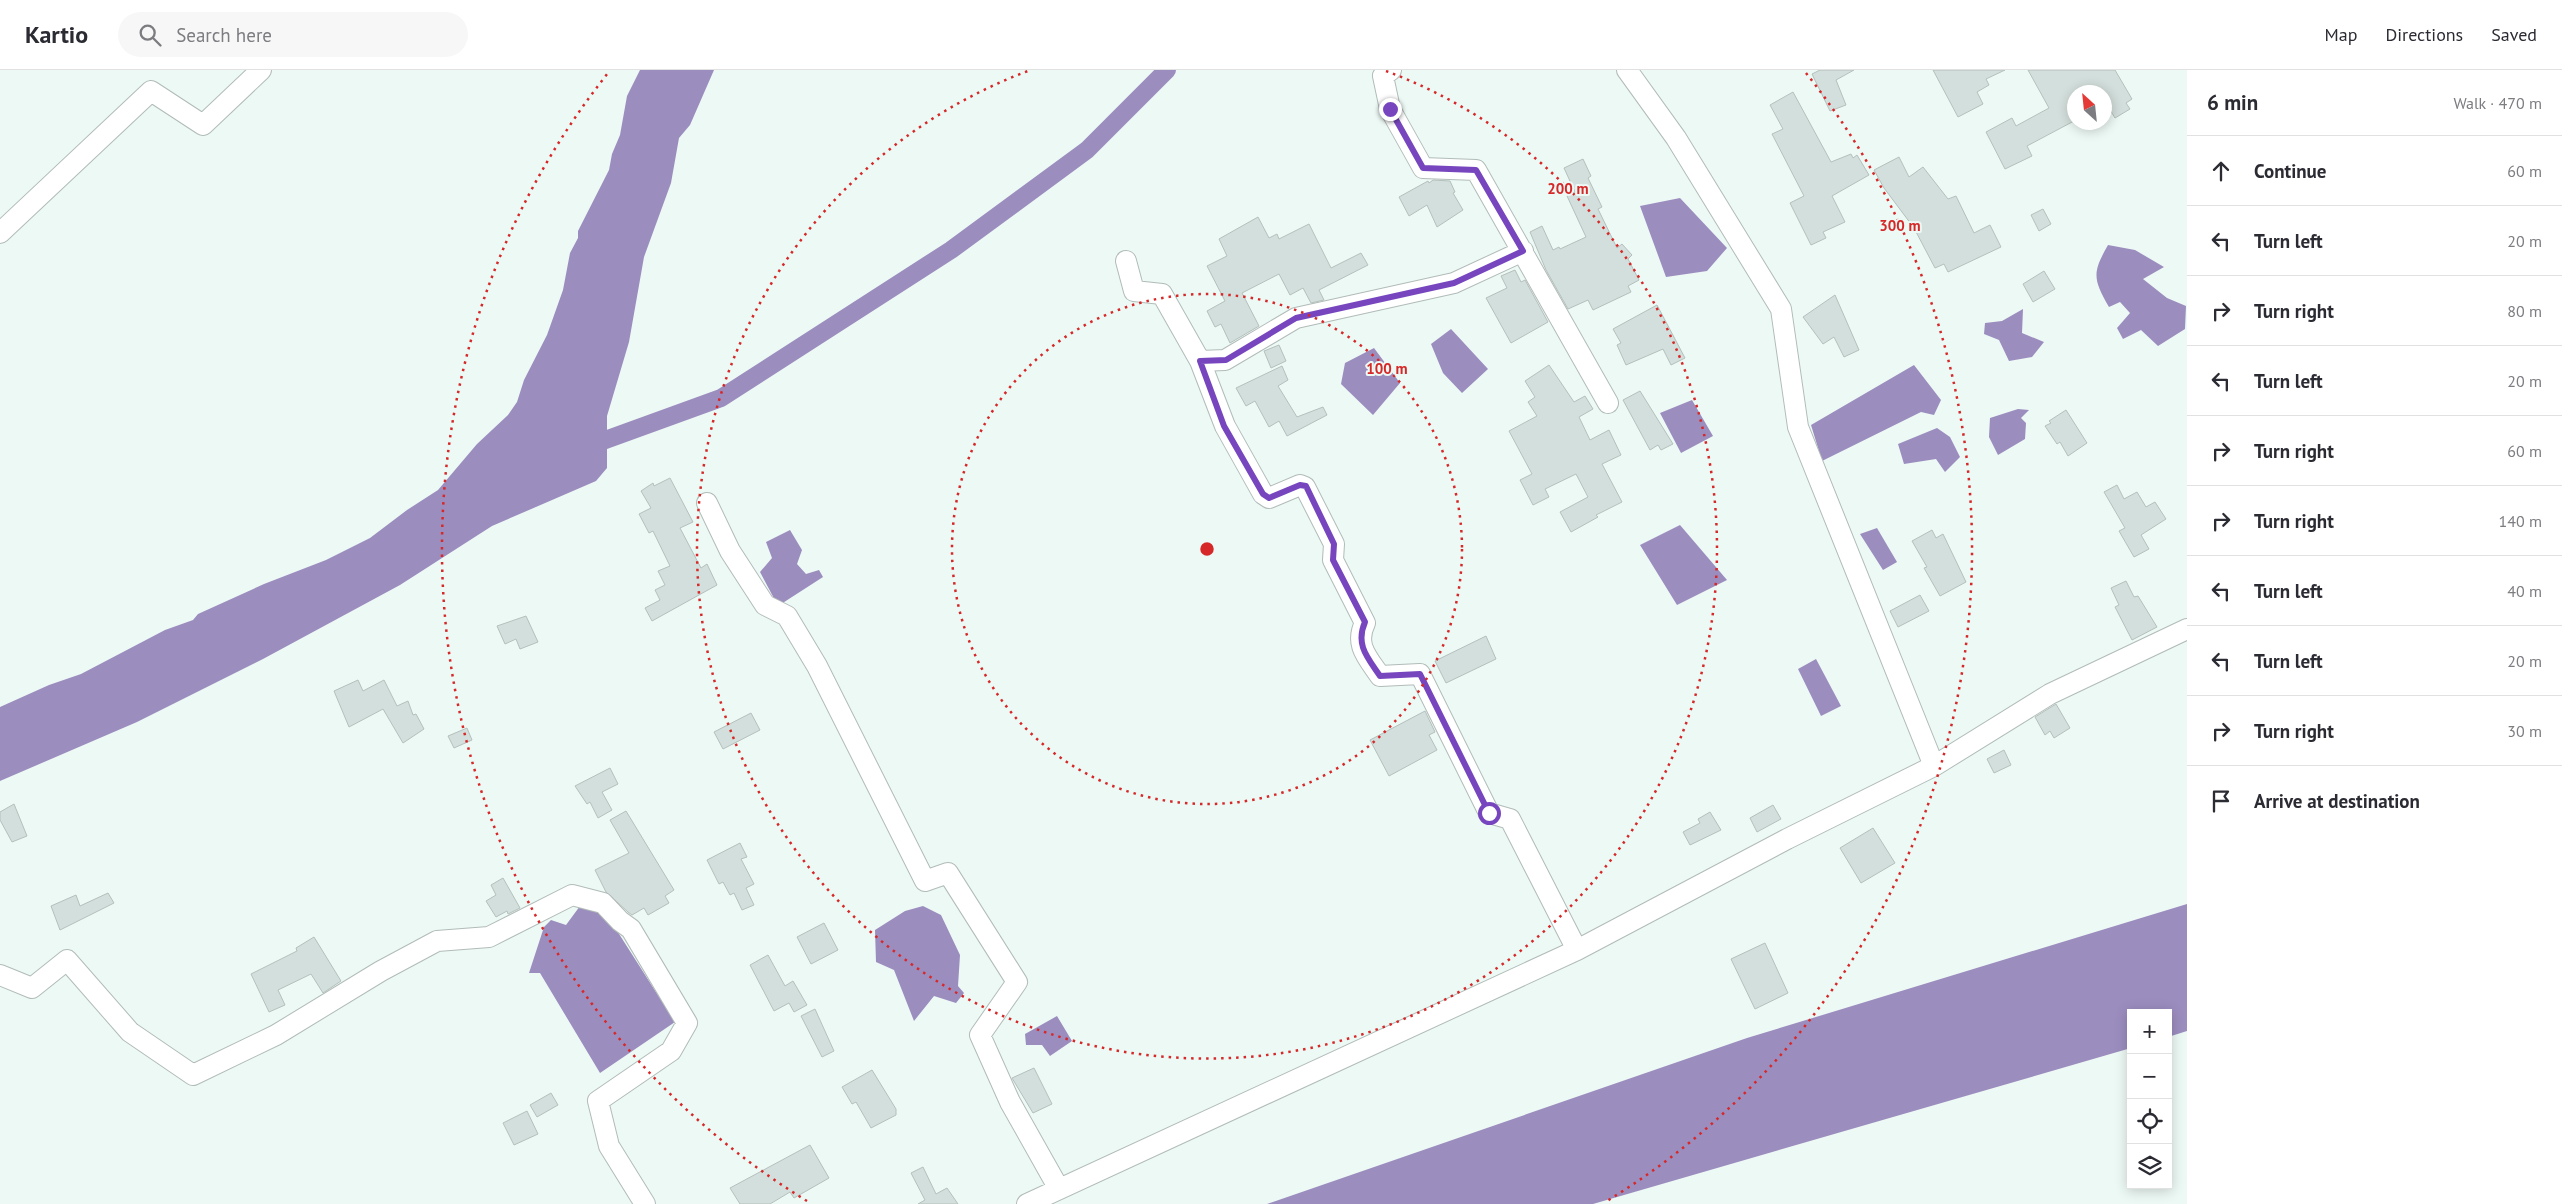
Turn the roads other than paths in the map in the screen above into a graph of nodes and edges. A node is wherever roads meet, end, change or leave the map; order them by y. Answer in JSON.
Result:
{"nodes":[{"id":1,"x":261,"y":70,"type":"edge"},
{"id":2,"x":1390,"y":70,"type":"edge"},
{"id":3,"x":1627,"y":70,"type":"edge"},
{"id":4,"x":0,"y":233,"type":"edge"},
{"id":5,"x":1523,"y":251,"type":"junction"},
{"id":6,"x":1126,"y":261,"type":"dead end"},
{"id":7,"x":1200,"y":361,"type":"junction"},
{"id":8,"x":1608,"y":403,"type":"dead end"},
{"id":9,"x":707,"y":503,"type":"dead end"},
{"id":10,"x":2187,"y":629,"type":"edge"},
{"id":11,"x":1934,"y":766,"type":"junction"},
{"id":12,"x":1577,"y":950,"type":"junction"},
{"id":13,"x":0,"y":975,"type":"edge"},
{"id":14,"x":1059,"y":1189,"type":"junction"},
{"id":15,"x":645,"y":1204,"type":"edge"},
{"id":16,"x":1027,"y":1204,"type":"edge"}],
"edges":[{"from":1,"to":4,"type":"street"},
{"from":2,"to":5,"type":"street"},
{"from":3,"to":11,"type":"street"},
{"from":5,"to":7,"type":"street"},
{"from":5,"to":8,"type":"street"},
{"from":6,"to":7,"type":"street"},
{"from":7,"to":12,"type":"street"},
{"from":9,"to":14,"type":"street"},
{"from":10,"to":11,"type":"street"},
{"from":11,"to":12,"type":"street"},
{"from":12,"to":14,"type":"street"},
{"from":13,"to":15,"type":"street"},
{"from":14,"to":16,"type":"street"}]}
